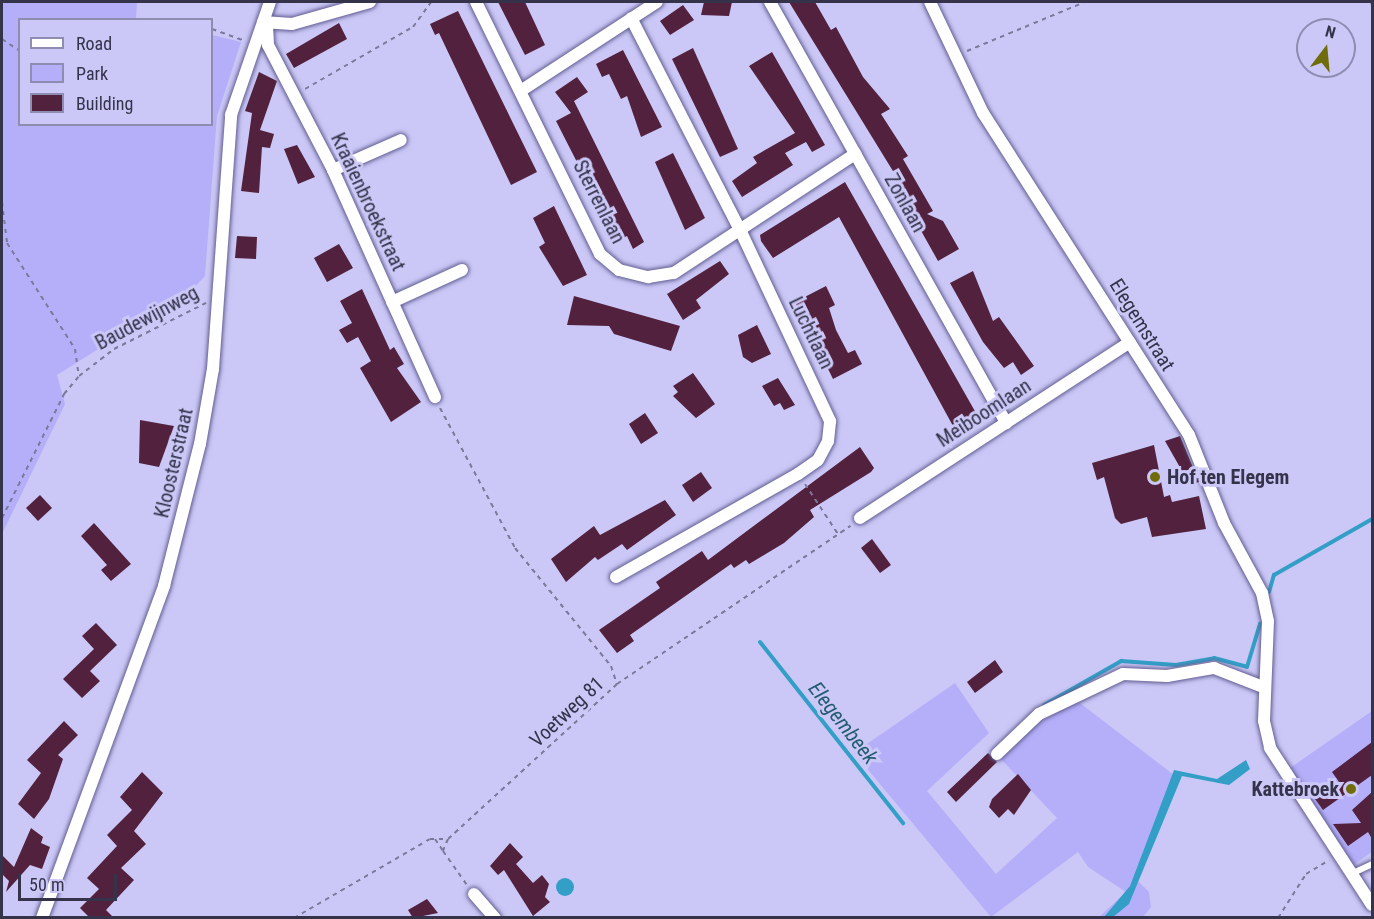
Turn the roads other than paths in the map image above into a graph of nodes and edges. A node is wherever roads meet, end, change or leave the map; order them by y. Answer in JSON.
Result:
{"nodes":[{"id":1,"x":270,"y":2,"type":"edge"},
{"id":2,"x":370,"y":2,"type":"edge"},
{"id":3,"x":476,"y":2,"type":"edge"},
{"id":4,"x":657,"y":2,"type":"edge"},
{"id":5,"x":770,"y":2,"type":"edge"},
{"id":6,"x":930,"y":2,"type":"edge"},
{"id":7,"x":631,"y":18,"type":"junction"},
{"id":8,"x":265,"y":23,"type":"junction"},
{"id":9,"x":522,"y":90,"type":"junction"},
{"id":10,"x":401,"y":140,"type":"dead end"},
{"id":11,"x":855,"y":154,"type":"junction"},
{"id":12,"x":333,"y":170,"type":"junction"},
{"id":13,"x":740,"y":230,"type":"junction"},
{"id":14,"x":462,"y":270,"type":"dead end"},
{"id":15,"x":392,"y":302,"type":"junction"},
{"id":16,"x":1130,"y":342,"type":"junction"},
{"id":17,"x":435,"y":397,"type":"road end"},
{"id":18,"x":1006,"y":423,"type":"junction"},
{"id":19,"x":860,"y":518,"type":"road end"},
{"id":20,"x":616,"y":577,"type":"dead end"},
{"id":21,"x":1263,"y":687,"type":"junction"},
{"id":22,"x":997,"y":754,"type":"dead end"},
{"id":23,"x":1372,"y":864,"type":"edge"},
{"id":24,"x":1351,"y":874,"type":"junction"},
{"id":25,"x":474,"y":894,"type":"road end"},
{"id":26,"x":1372,"y":905,"type":"edge"},
{"id":27,"x":42,"y":918,"type":"edge"},
{"id":28,"x":495,"y":918,"type":"edge"}],
"edges":[{"from":1,"to":8,"type":"street","name":"Kloosterstraat"},
{"from":2,"to":8,"type":"street"},
{"from":3,"to":9,"type":"street","name":"Sterrenlaan"},
{"from":4,"to":7,"type":"street"},
{"from":5,"to":11,"type":"street","name":"Zonlaan"},
{"from":6,"to":16,"type":"street","name":"Elegemstraat"},
{"from":7,"to":9,"type":"street"},
{"from":7,"to":13,"type":"street","name":"Luchtlaan"},
{"from":8,"to":12,"type":"street","name":"Kraaienbroekstraat"},
{"from":8,"to":27,"type":"street","name":"Kloosterstraat"},
{"from":9,"to":13,"type":"street","name":"Sterrenlaan"},
{"from":10,"to":12,"type":"street"},
{"from":11,"to":13,"type":"street","name":"Sterrenlaan"},
{"from":11,"to":18,"type":"street","name":"Zonlaan"},
{"from":12,"to":15,"type":"street","name":"Kraaienbroekstraat"},
{"from":13,"to":20,"type":"street","name":"Luchtlaan"},
{"from":14,"to":15,"type":"street"},
{"from":15,"to":17,"type":"street","name":"Kraaienbroekstraat"},
{"from":16,"to":18,"type":"street","name":"Meiboomlaan"},
{"from":16,"to":21,"type":"street","name":"Elegemstraat"},
{"from":18,"to":19,"type":"street","name":"Meiboomlaan"},
{"from":21,"to":22,"type":"street"},
{"from":21,"to":24,"type":"street","name":"Elegemstraat"},
{"from":23,"to":24,"type":"lane"},
{"from":24,"to":26,"type":"street","name":"Elegemstraat"},
{"from":25,"to":28,"type":"street"}]}
